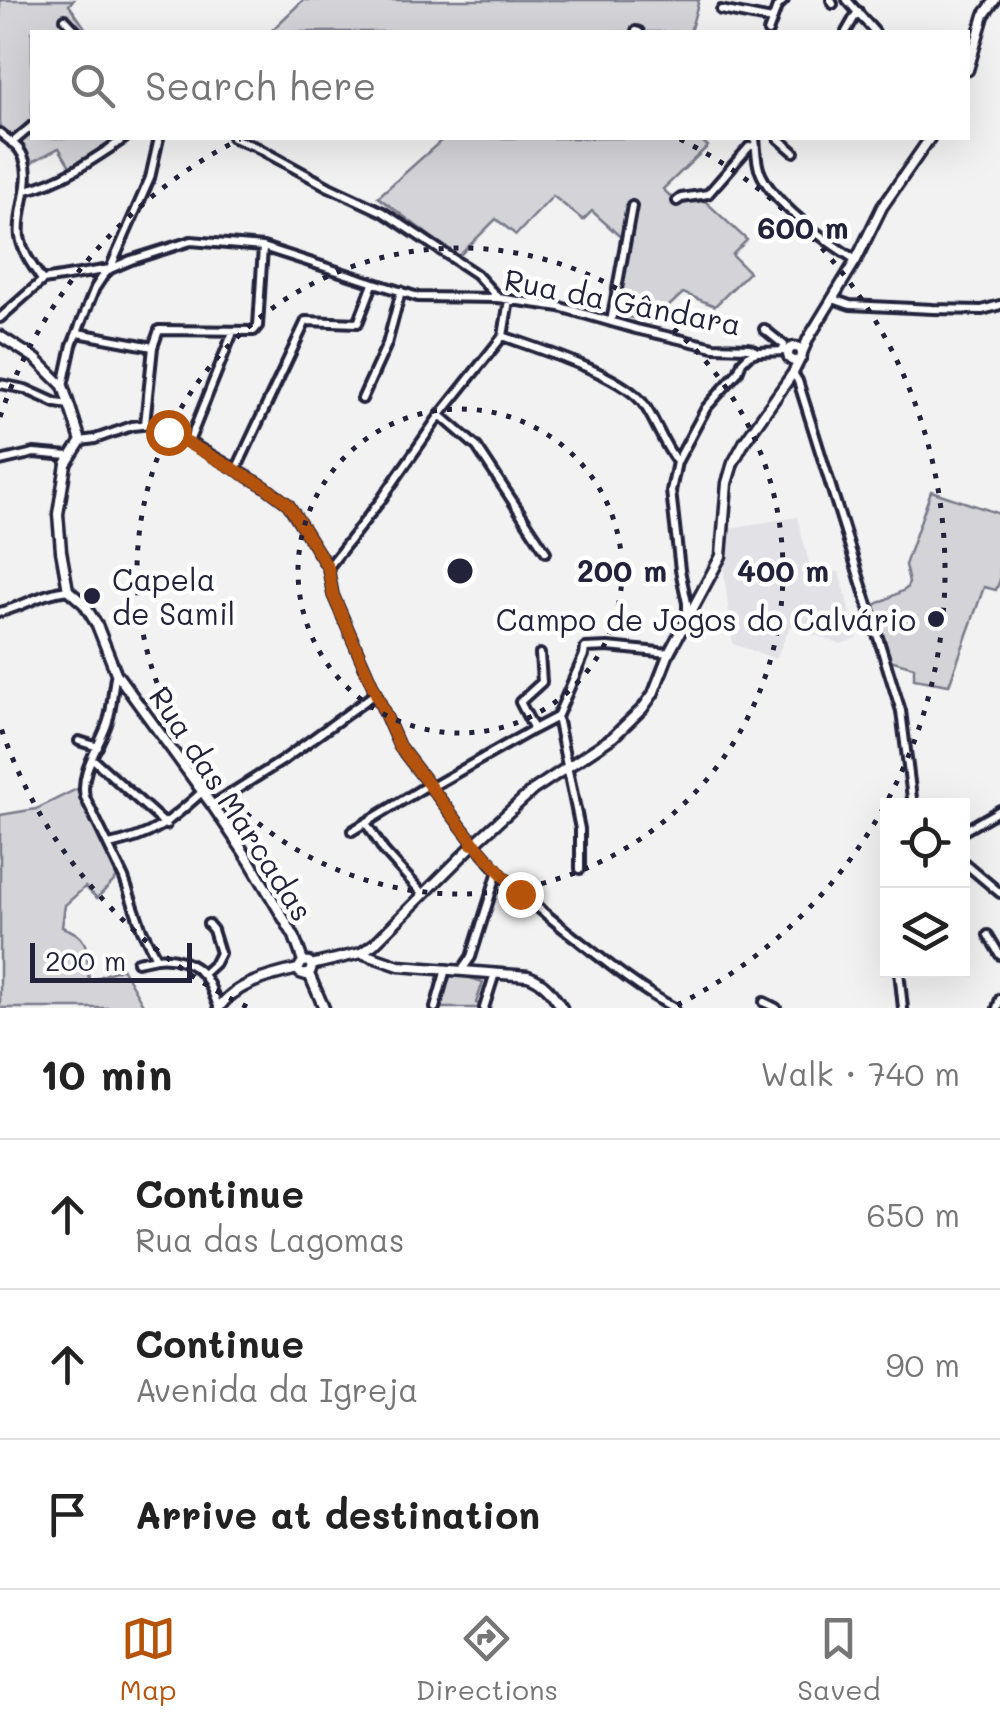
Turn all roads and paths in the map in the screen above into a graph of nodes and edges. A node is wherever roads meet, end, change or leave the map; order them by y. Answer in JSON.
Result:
{"nodes":[{"id":1,"x":784,"y":0,"type":"edge"},
{"id":2,"x":847,"y":0,"type":"edge"},
{"id":3,"x":995,"y":0,"type":"edge"},
{"id":4,"x":721,"y":10,"type":"dead end"},
{"id":5,"x":858,"y":11,"type":"junction"},
{"id":6,"x":66,"y":19,"type":"dead end"},
{"id":7,"x":772,"y":20,"type":"junction"},
{"id":8,"x":75,"y":30,"type":"edge"},
{"id":9,"x":769,"y":30,"type":"edge"},
{"id":10,"x":847,"y":30,"type":"edge"},
{"id":11,"x":873,"y":30,"type":"edge"},
{"id":12,"x":970,"y":63,"type":"edge"},
{"id":13,"x":30,"y":128,"type":"edge"},
{"id":14,"x":0,"y":133,"type":"edge"},
{"id":15,"x":121,"y":140,"type":"edge"},
{"id":16,"x":159,"y":140,"type":"edge"},
{"id":17,"x":237,"y":140,"type":"edge"},
{"id":18,"x":780,"y":140,"type":"edge"},
{"id":19,"x":929,"y":140,"type":"edge"},
{"id":20,"x":755,"y":141,"type":"edge"},
{"id":21,"x":12,"y":143,"type":"junction"},
{"id":22,"x":794,"y":152,"type":"dead end"},
{"id":23,"x":26,"y":190,"type":"junction"},
{"id":24,"x":676,"y":201,"type":"dead end"},
{"id":25,"x":632,"y":206,"type":"dead end"},
{"id":26,"x":262,"y":247,"type":"junction"},
{"id":27,"x":856,"y":260,"type":"junction"},
{"id":28,"x":110,"y":269,"type":"junction"},
{"id":29,"x":42,"y":280,"type":"junction"},
{"id":30,"x":373,"y":284,"type":"junction"},
{"id":31,"x":401,"y":291,"type":"junction"},
{"id":32,"x":498,"y":298,"type":"junction"},
{"id":33,"x":833,"y":299,"type":"junction"},
{"id":34,"x":509,"y":300,"type":"junction"},
{"id":35,"x":1000,"y":305,"type":"edge"},
{"id":36,"x":0,"y":318,"type":"edge"},
{"id":37,"x":611,"y":322,"type":"junction"},
{"id":38,"x":764,"y":329,"type":"dead end"},
{"id":39,"x":233,"y":331,"type":"junction"},
{"id":40,"x":78,"y":333,"type":"junction"},
{"id":41,"x":0,"y":336,"type":"edge"},
{"id":42,"x":502,"y":336,"type":"junction"},
{"id":43,"x":153,"y":347,"type":"junction"},
{"id":44,"x":756,"y":352,"type":"junction"},
{"id":45,"x":794,"y":353,"type":"junction"},
{"id":46,"x":793,"y":373,"type":"junction"},
{"id":47,"x":0,"y":384,"type":"edge"},
{"id":48,"x":63,"y":386,"type":"junction"},
{"id":49,"x":362,"y":399,"type":"dead end"},
{"id":50,"x":70,"y":406,"type":"junction"},
{"id":51,"x":440,"y":415,"type":"junction"},
{"id":52,"x":145,"y":424,"type":"junction"},
{"id":53,"x":81,"y":441,"type":"junction"},
{"id":54,"x":189,"y":442,"type":"junction"},
{"id":55,"x":69,"y":456,"type":"junction"},
{"id":56,"x":0,"y":461,"type":"edge"},
{"id":57,"x":677,"y":462,"type":"junction"},
{"id":58,"x":236,"y":470,"type":"junction"},
{"id":59,"x":546,"y":552,"type":"dead end"},
{"id":60,"x":328,"y":568,"type":"junction"},
{"id":61,"x":68,"y":590,"type":"junction"},
{"id":62,"x":0,"y":612,"type":"edge"},
{"id":63,"x":687,"y":620,"type":"junction"},
{"id":64,"x":540,"y":654,"type":"dead end"},
{"id":65,"x":669,"y":654,"type":"junction"},
{"id":66,"x":116,"y":673,"type":"junction"},
{"id":67,"x":376,"y":693,"type":"junction"},
{"id":68,"x":557,"y":718,"type":"junction"},
{"id":69,"x":534,"y":729,"type":"junction"},
{"id":70,"x":79,"y":741,"type":"dead end"},
{"id":71,"x":98,"y":747,"type":"junction"},
{"id":72,"x":93,"y":759,"type":"junction"},
{"id":73,"x":566,"y":767,"type":"junction"},
{"id":74,"x":429,"y":786,"type":"junction"},
{"id":75,"x":202,"y":792,"type":"junction"},
{"id":76,"x":912,"y":798,"type":"edge"},
{"id":77,"x":212,"y":805,"type":"junction"},
{"id":78,"x":1000,"y":810,"type":"edge"},
{"id":79,"x":366,"y":822,"type":"junction"},
{"id":80,"x":166,"y":825,"type":"junction"},
{"id":81,"x":970,"y":827,"type":"edge"},
{"id":82,"x":352,"y":831,"type":"dead end"},
{"id":83,"x":475,"y":844,"type":"junction"},
{"id":84,"x":108,"y":845,"type":"junction"},
{"id":85,"x":970,"y":868,"type":"edge"},
{"id":86,"x":580,"y":869,"type":"dead end"},
{"id":87,"x":498,"y":872,"type":"junction"},
{"id":88,"x":1000,"y":893,"type":"edge"},
{"id":89,"x":423,"y":894,"type":"junction"},
{"id":90,"x":208,"y":924,"type":"dead end"},
{"id":91,"x":988,"y":934,"type":"dead end"},
{"id":92,"x":374,"y":944,"type":"junction"},
{"id":93,"x":361,"y":953,"type":"junction"},
{"id":94,"x":1000,"y":955,"type":"edge"},
{"id":95,"x":374,"y":957,"type":"junction"},
{"id":96,"x":156,"y":958,"type":"junction"},
{"id":97,"x":137,"y":962,"type":"dead end"},
{"id":98,"x":305,"y":967,"type":"junction"},
{"id":99,"x":447,"y":968,"type":"junction"},
{"id":100,"x":468,"y":970,"type":"junction"},
{"id":101,"x":495,"y":973,"type":"junction"},
{"id":102,"x":203,"y":974,"type":"junction"},
{"id":103,"x":900,"y":978,"type":"edge"},
{"id":104,"x":1000,"y":999,"type":"edge"},
{"id":105,"x":764,"y":1002,"type":"dead end"},
{"id":106,"x":219,"y":1008,"type":"edge"},
{"id":107,"x":324,"y":1008,"type":"edge"},
{"id":108,"x":434,"y":1008,"type":"edge"},
{"id":109,"x":484,"y":1008,"type":"edge"},
{"id":110,"x":562,"y":1008,"type":"edge"},
{"id":111,"x":674,"y":1008,"type":"edge"},
{"id":112,"x":776,"y":1008,"type":"edge"},
{"id":113,"x":903,"y":1008,"type":"edge"},
{"id":114,"x":997,"y":1008,"type":"edge"}],
"edges":[{"from":1,"to":7,"type":"street"},
{"from":2,"to":5,"type":"street"},
{"from":3,"to":12,"type":"street"},
{"from":4,"to":7,"type":"street"},
{"from":5,"to":10,"type":"street"},
{"from":5,"to":11,"type":"street"},
{"from":6,"to":8,"type":"street"},
{"from":7,"to":9,"type":"street"},
{"from":13,"to":21,"type":"street"},
{"from":14,"to":21,"type":"street"},
{"from":15,"to":23,"type":"street"},
{"from":16,"to":28,"type":"street"},
{"from":17,"to":32,"type":"street"},
{"from":18,"to":22,"type":"street"},
{"from":19,"to":27,"type":"street"},
{"from":20,"to":24,"type":"street"},
{"from":20,"to":27,"type":"street"},
{"from":21,"to":23,"type":"street"},
{"from":23,"to":29,"type":"street"},
{"from":25,"to":37,"type":"street"},
{"from":26,"to":28,"type":"street","name":"Rua da Gândara"},
{"from":26,"to":30,"type":"street","name":"Rua da Gândara"},
{"from":26,"to":39,"type":"street"},
{"from":27,"to":33,"type":"street"},
{"from":28,"to":29,"type":"street","name":"Rua da Gândara"},
{"from":28,"to":40,"type":"street"},
{"from":29,"to":36,"type":"street"},
{"from":30,"to":31,"type":"street","name":"Rua da Gândara"},
{"from":30,"to":58,"type":"street"},
{"from":31,"to":32,"type":"street","name":"Rua da Gândara"},
{"from":31,"to":49,"type":"street"},
{"from":32,"to":34,"type":"street","name":"Rua da Gândara"},
{"from":33,"to":35,"type":"street"},
{"from":33,"to":45,"type":"street"},
{"from":34,"to":37,"type":"street","name":"Rua da Gândara"},
{"from":34,"to":42,"type":"street"},
{"from":37,"to":44,"type":"street","name":"Rua da Gândara"},
{"from":38,"to":45,"type":"street"},
{"from":39,"to":43,"type":"street"},
{"from":39,"to":54,"type":"street"},
{"from":40,"to":43,"type":"street"},
{"from":40,"to":48,"type":"street"},
{"from":41,"to":48,"type":"street"},
{"from":42,"to":51,"type":"street"},
{"from":42,"to":57,"type":"street"},
{"from":43,"to":52,"type":"street"},
{"from":44,"to":45,"type":"street","name":"Rua da Gândara"},
{"from":44,"to":57,"type":"street"},
{"from":45,"to":46,"type":"street"},
{"from":46,"to":63,"type":"street"},
{"from":46,"to":76,"type":"street"},
{"from":47,"to":50,"type":"street"},
{"from":48,"to":50,"type":"street"},
{"from":50,"to":53,"type":"street"},
{"from":51,"to":59,"type":"street"},
{"from":51,"to":60,"type":"street"},
{"from":52,"to":53,"type":"street"},
{"from":52,"to":54,"type":"street"},
{"from":53,"to":55,"type":"street"},
{"from":54,"to":58,"type":"street"},
{"from":55,"to":56,"type":"street"},
{"from":55,"to":61,"type":"street"},
{"from":57,"to":63,"type":"street"},
{"from":58,"to":60,"type":"street"},
{"from":60,"to":67,"type":"street"},
{"from":61,"to":62,"type":"street"},
{"from":61,"to":66,"type":"street","name":"Rua das Marcadas"},
{"from":63,"to":65,"type":"street"},
{"from":64,"to":69,"type":"street"},
{"from":65,"to":68,"type":"street"},
{"from":65,"to":73,"type":"street"},
{"from":66,"to":71,"type":"street"},
{"from":66,"to":75,"type":"street","name":"Rua das Marcadas"},
{"from":67,"to":74,"type":"street"},
{"from":67,"to":77,"type":"street"},
{"from":68,"to":69,"type":"street"},
{"from":68,"to":73,"type":"street"},
{"from":69,"to":74,"type":"street"},
{"from":70,"to":71,"type":"street"},
{"from":71,"to":72,"type":"street"},
{"from":72,"to":80,"type":"street"},
{"from":72,"to":84,"type":"street"},
{"from":73,"to":83,"type":"street"},
{"from":73,"to":86,"type":"street"},
{"from":74,"to":79,"type":"street"},
{"from":74,"to":83,"type":"street"},
{"from":75,"to":77,"type":"street","name":"Rua das Marcadas"},
{"from":75,"to":80,"type":"street"},
{"from":77,"to":98,"type":"street","name":"Rua das Marcadas"},
{"from":78,"to":81,"type":"street"},
{"from":79,"to":82,"type":"street"},
{"from":79,"to":89,"type":"street"},
{"from":80,"to":84,"type":"street"},
{"from":83,"to":87,"type":"street"},
{"from":83,"to":89,"type":"street"},
{"from":84,"to":96,"type":"street"},
{"from":85,"to":88,"type":"street"},
{"from":87,"to":100,"type":"street"},
{"from":87,"to":111,"type":"street"},
{"from":89,"to":92,"type":"street"},
{"from":90,"to":102,"type":"street"},
{"from":91,"to":94,"type":"street"},
{"from":92,"to":93,"type":"street"},
{"from":92,"to":95,"type":"street"},
{"from":93,"to":95,"type":"street"},
{"from":93,"to":98,"type":"street"},
{"from":95,"to":99,"type":"street"},
{"from":96,"to":97,"type":"street"},
{"from":96,"to":102,"type":"street"},
{"from":98,"to":106,"type":"street"},
{"from":98,"to":107,"type":"street","name":"Rua das Marcadas"},
{"from":99,"to":100,"type":"street"},
{"from":99,"to":108,"type":"street"},
{"from":100,"to":101,"type":"street"},
{"from":101,"to":109,"type":"street"},
{"from":101,"to":110,"type":"street"},
{"from":102,"to":106,"type":"street"},
{"from":103,"to":113,"type":"street"},
{"from":104,"to":114,"type":"street"},
{"from":105,"to":112,"type":"street"}]}
